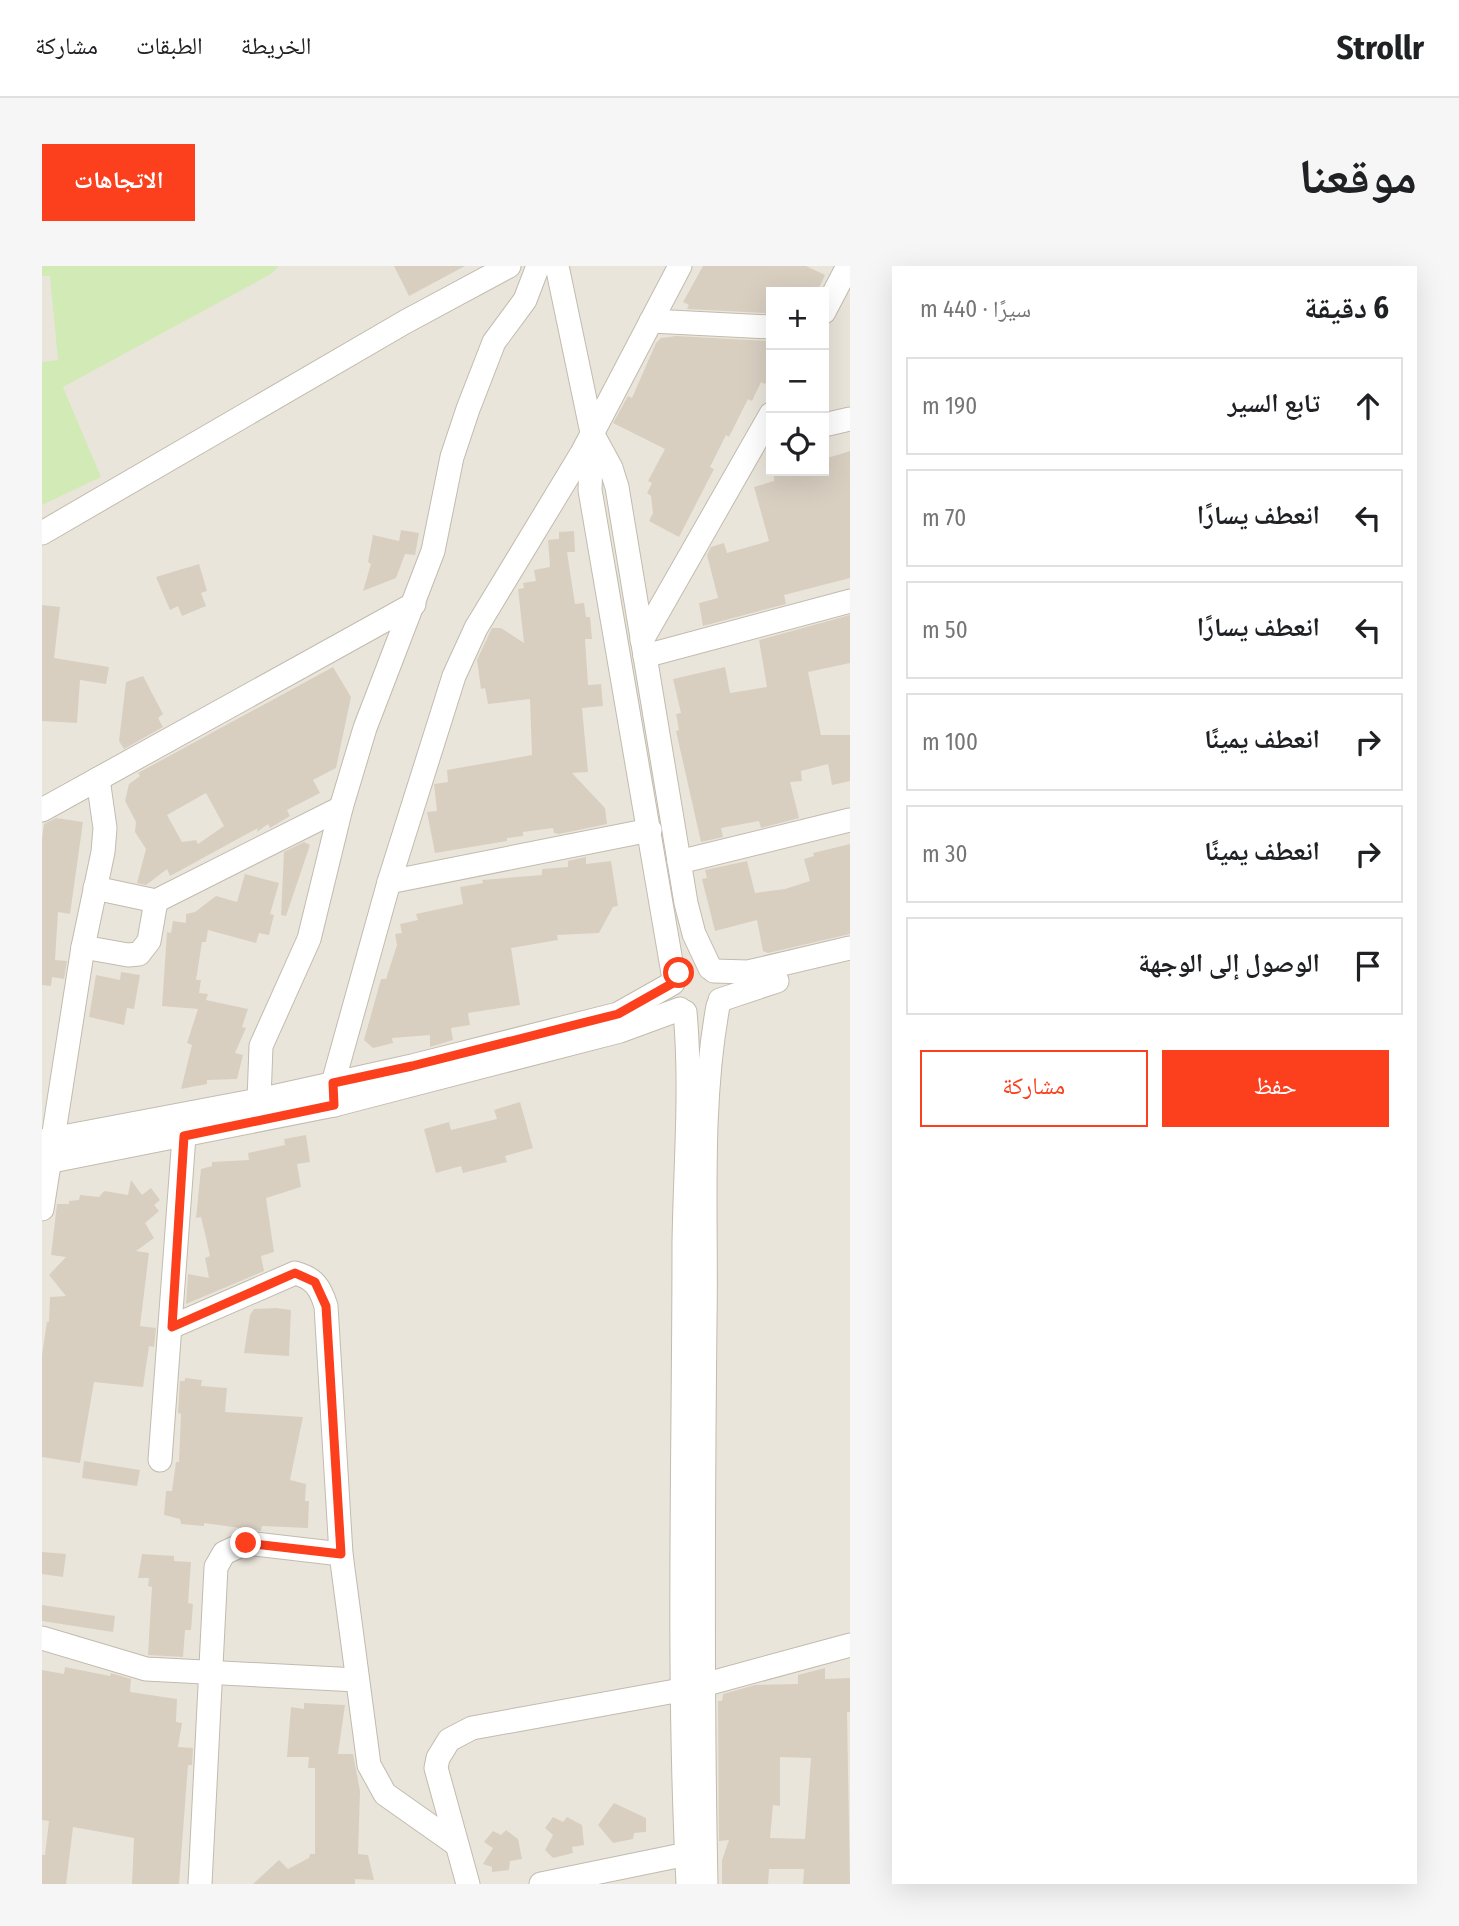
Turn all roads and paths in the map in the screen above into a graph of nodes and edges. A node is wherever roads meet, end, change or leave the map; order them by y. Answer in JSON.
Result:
{"nodes":[{"id":1,"x":509,"y":266,"type":"edge"},
{"id":2,"x":538,"y":266,"type":"edge"},
{"id":3,"x":557,"y":266,"type":"edge"},
{"id":4,"x":680,"y":266,"type":"edge"},
{"id":5,"x":848,"y":266,"type":"edge"},
{"id":6,"x":829,"y":302,"type":"edge"},
{"id":7,"x":651,"y":321,"type":"junction"},
{"id":8,"x":766,"y":327,"type":"edge"},
{"id":9,"x":850,"y":419,"type":"edge"},
{"id":10,"x":829,"y":424,"type":"edge"},
{"id":11,"x":592,"y":433,"type":"junction"},
{"id":12,"x":764,"y":440,"type":"edge"},
{"id":13,"x":42,"y":533,"type":"edge"},
{"id":14,"x":850,"y":601,"type":"edge"},
{"id":15,"x":414,"y":604,"type":"junction"},
{"id":16,"x":643,"y":648,"type":"junction"},
{"id":17,"x":98,"y":779,"type":"junction"},
{"id":18,"x":341,"y":808,"type":"junction"},
{"id":19,"x":42,"y":810,"type":"edge"},
{"id":20,"x":850,"y":820,"type":"edge"},
{"id":21,"x":650,"y":830,"type":"junction"},
{"id":22,"x":679,"y":862,"type":"junction"},
{"id":23,"x":388,"y":882,"type":"junction"},
{"id":24,"x":95,"y":888,"type":"junction"},
{"id":25,"x":156,"y":901,"type":"junction"},
{"id":26,"x":83,"y":947,"type":"junction"},
{"id":27,"x":850,"y":948,"type":"edge"},
{"id":28,"x":850,"y":962,"type":"edge"},
{"id":29,"x":712,"y":969,"type":"junction"},
{"id":30,"x":674,"y":981,"type":"junction"},
{"id":31,"x":719,"y":1003,"type":"junction"},
{"id":32,"x":683,"y":1010,"type":"junction"},
{"id":33,"x":334,"y":1094,"type":"junction"},
{"id":34,"x":259,"y":1100,"type":"junction"},
{"id":35,"x":184,"y":1136,"type":"junction"},
{"id":36,"x":46,"y":1151,"type":"edge"},
{"id":37,"x":42,"y":1209,"type":"edge"},
{"id":38,"x":172,"y":1327,"type":"junction"},
{"id":39,"x":160,"y":1460,"type":"dead end"},
{"id":40,"x":341,"y":1554,"type":"junction"},
{"id":41,"x":42,"y":1638,"type":"edge"},
{"id":42,"x":850,"y":1645,"type":"edge"},
{"id":43,"x":210,"y":1673,"type":"junction"},
{"id":44,"x":357,"y":1680,"type":"junction"},
{"id":45,"x":693,"y":1687,"type":"junction"},
{"id":46,"x":456,"y":1844,"type":"junction"},
{"id":47,"x":687,"y":1854,"type":"junction"},
{"id":48,"x":200,"y":1884,"type":"edge"},
{"id":49,"x":468,"y":1884,"type":"edge"},
{"id":50,"x":541,"y":1884,"type":"edge"},
{"id":51,"x":688,"y":1884,"type":"edge"},
{"id":52,"x":706,"y":1884,"type":"edge"}],
"edges":[{"from":1,"to":13,"type":"street"},
{"from":2,"to":15,"type":"street"},
{"from":3,"to":11,"type":"street"},
{"from":4,"to":7,"type":"street"},
{"from":5,"to":6,"type":"street"},
{"from":7,"to":8,"type":"street"},
{"from":7,"to":11,"type":"street"},
{"from":9,"to":10,"type":"street"},
{"from":11,"to":16,"type":"street"},
{"from":11,"to":21,"type":"street"},
{"from":11,"to":23,"type":"street"},
{"from":12,"to":16,"type":"street"},
{"from":14,"to":16,"type":"street"},
{"from":15,"to":17,"type":"street"},
{"from":15,"to":18,"type":"street"},
{"from":16,"to":22,"type":"street"},
{"from":17,"to":19,"type":"street"},
{"from":17,"to":24,"type":"street"},
{"from":18,"to":25,"type":"street"},
{"from":18,"to":34,"type":"street"},
{"from":20,"to":22,"type":"street"},
{"from":21,"to":23,"type":"street"},
{"from":21,"to":30,"type":"street"},
{"from":22,"to":29,"type":"street"},
{"from":23,"to":33,"type":"street"},
{"from":24,"to":25,"type":"street"},
{"from":24,"to":26,"type":"street"},
{"from":25,"to":26,"type":"street"},
{"from":26,"to":36,"type":"street"},
{"from":27,"to":29,"type":"street"},
{"from":28,"to":31,"type":"street"},
{"from":29,"to":30,"type":"street"},
{"from":29,"to":31,"type":"street"},
{"from":30,"to":32,"type":"street"},
{"from":30,"to":33,"type":"street"},
{"from":31,"to":32,"type":"street"},
{"from":31,"to":45,"type":"street"},
{"from":32,"to":33,"type":"street"},
{"from":32,"to":45,"type":"street"},
{"from":33,"to":34,"type":"street"},
{"from":33,"to":35,"type":"street"},
{"from":34,"to":36,"type":"street"},
{"from":35,"to":36,"type":"street"},
{"from":35,"to":38,"type":"street"},
{"from":36,"to":37,"type":"street"},
{"from":38,"to":39,"type":"street"},
{"from":38,"to":40,"type":"street"},
{"from":40,"to":43,"type":"street"},
{"from":40,"to":44,"type":"street"},
{"from":41,"to":43,"type":"street"},
{"from":42,"to":45,"type":"street"},
{"from":43,"to":44,"type":"street"},
{"from":43,"to":48,"type":"street"},
{"from":44,"to":46,"type":"street"},
{"from":45,"to":46,"type":"street"},
{"from":45,"to":47,"type":"street"},
{"from":45,"to":52,"type":"street"},
{"from":46,"to":49,"type":"street"},
{"from":47,"to":50,"type":"street"},
{"from":47,"to":51,"type":"street"}]}
